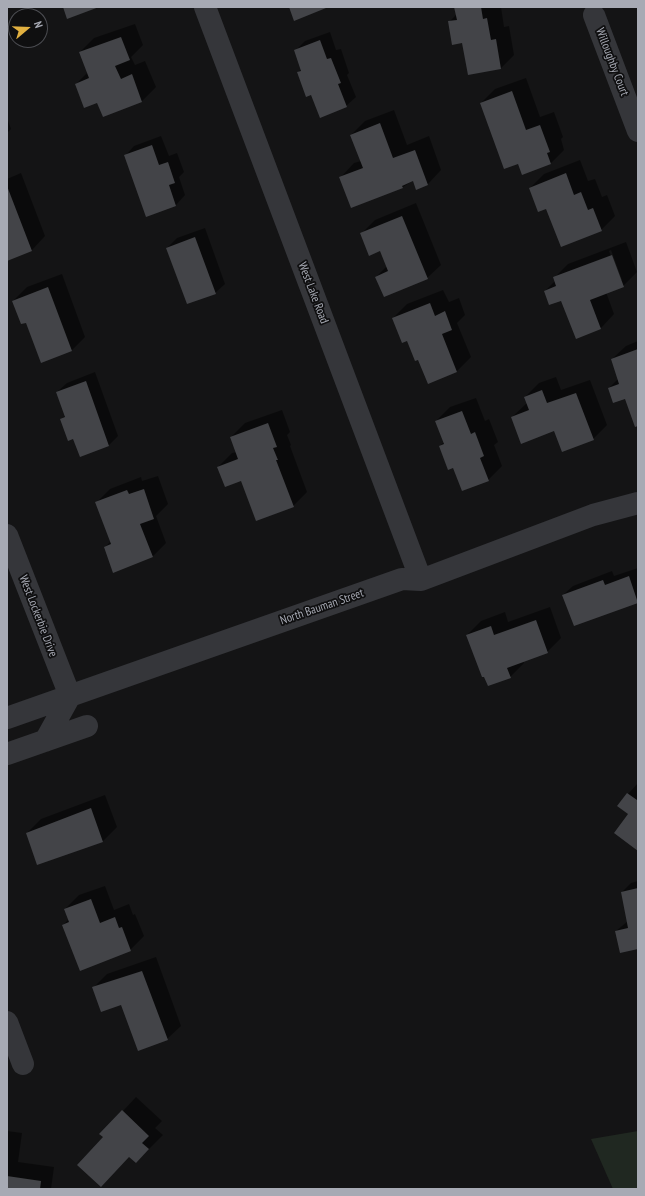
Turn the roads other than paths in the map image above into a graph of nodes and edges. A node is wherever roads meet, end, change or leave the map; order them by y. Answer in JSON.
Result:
{"nodes":[{"id":1,"x":205,"y":7,"type":"edge"},
{"id":2,"x":594,"y":15,"type":"dead end"},
{"id":3,"x":638,"y":131,"type":"edge"},
{"id":4,"x":638,"y":503,"type":"edge"},
{"id":5,"x":7,"y":535,"type":"edge"},
{"id":6,"x":421,"y":580,"type":"junction"},
{"id":7,"x":70,"y":696,"type":"junction"},
{"id":8,"x":7,"y":718,"type":"edge"},
{"id":9,"x":87,"y":726,"type":"dead end"},
{"id":10,"x":45,"y":741,"type":"junction"},
{"id":11,"x":7,"y":754,"type":"edge"},
{"id":12,"x":7,"y":1022,"type":"edge"},
{"id":13,"x":23,"y":1064,"type":"dead end"}],
"edges":[{"from":1,"to":6,"type":"street","name":"West Lake Road"},
{"from":2,"to":3,"type":"street","name":"Willoughby Court"},
{"from":4,"to":6,"type":"street","name":"North Bauman Street"},
{"from":5,"to":7,"type":"street","name":"West Lockerbie Drive"},
{"from":6,"to":7,"type":"street","name":"North Bauman Street"},
{"from":7,"to":8,"type":"street","name":"North Bauman Street"},
{"from":7,"to":10,"type":"street"},
{"from":9,"to":10,"type":"street"},
{"from":10,"to":11,"type":"street"},
{"from":12,"to":13,"type":"street"}]}
